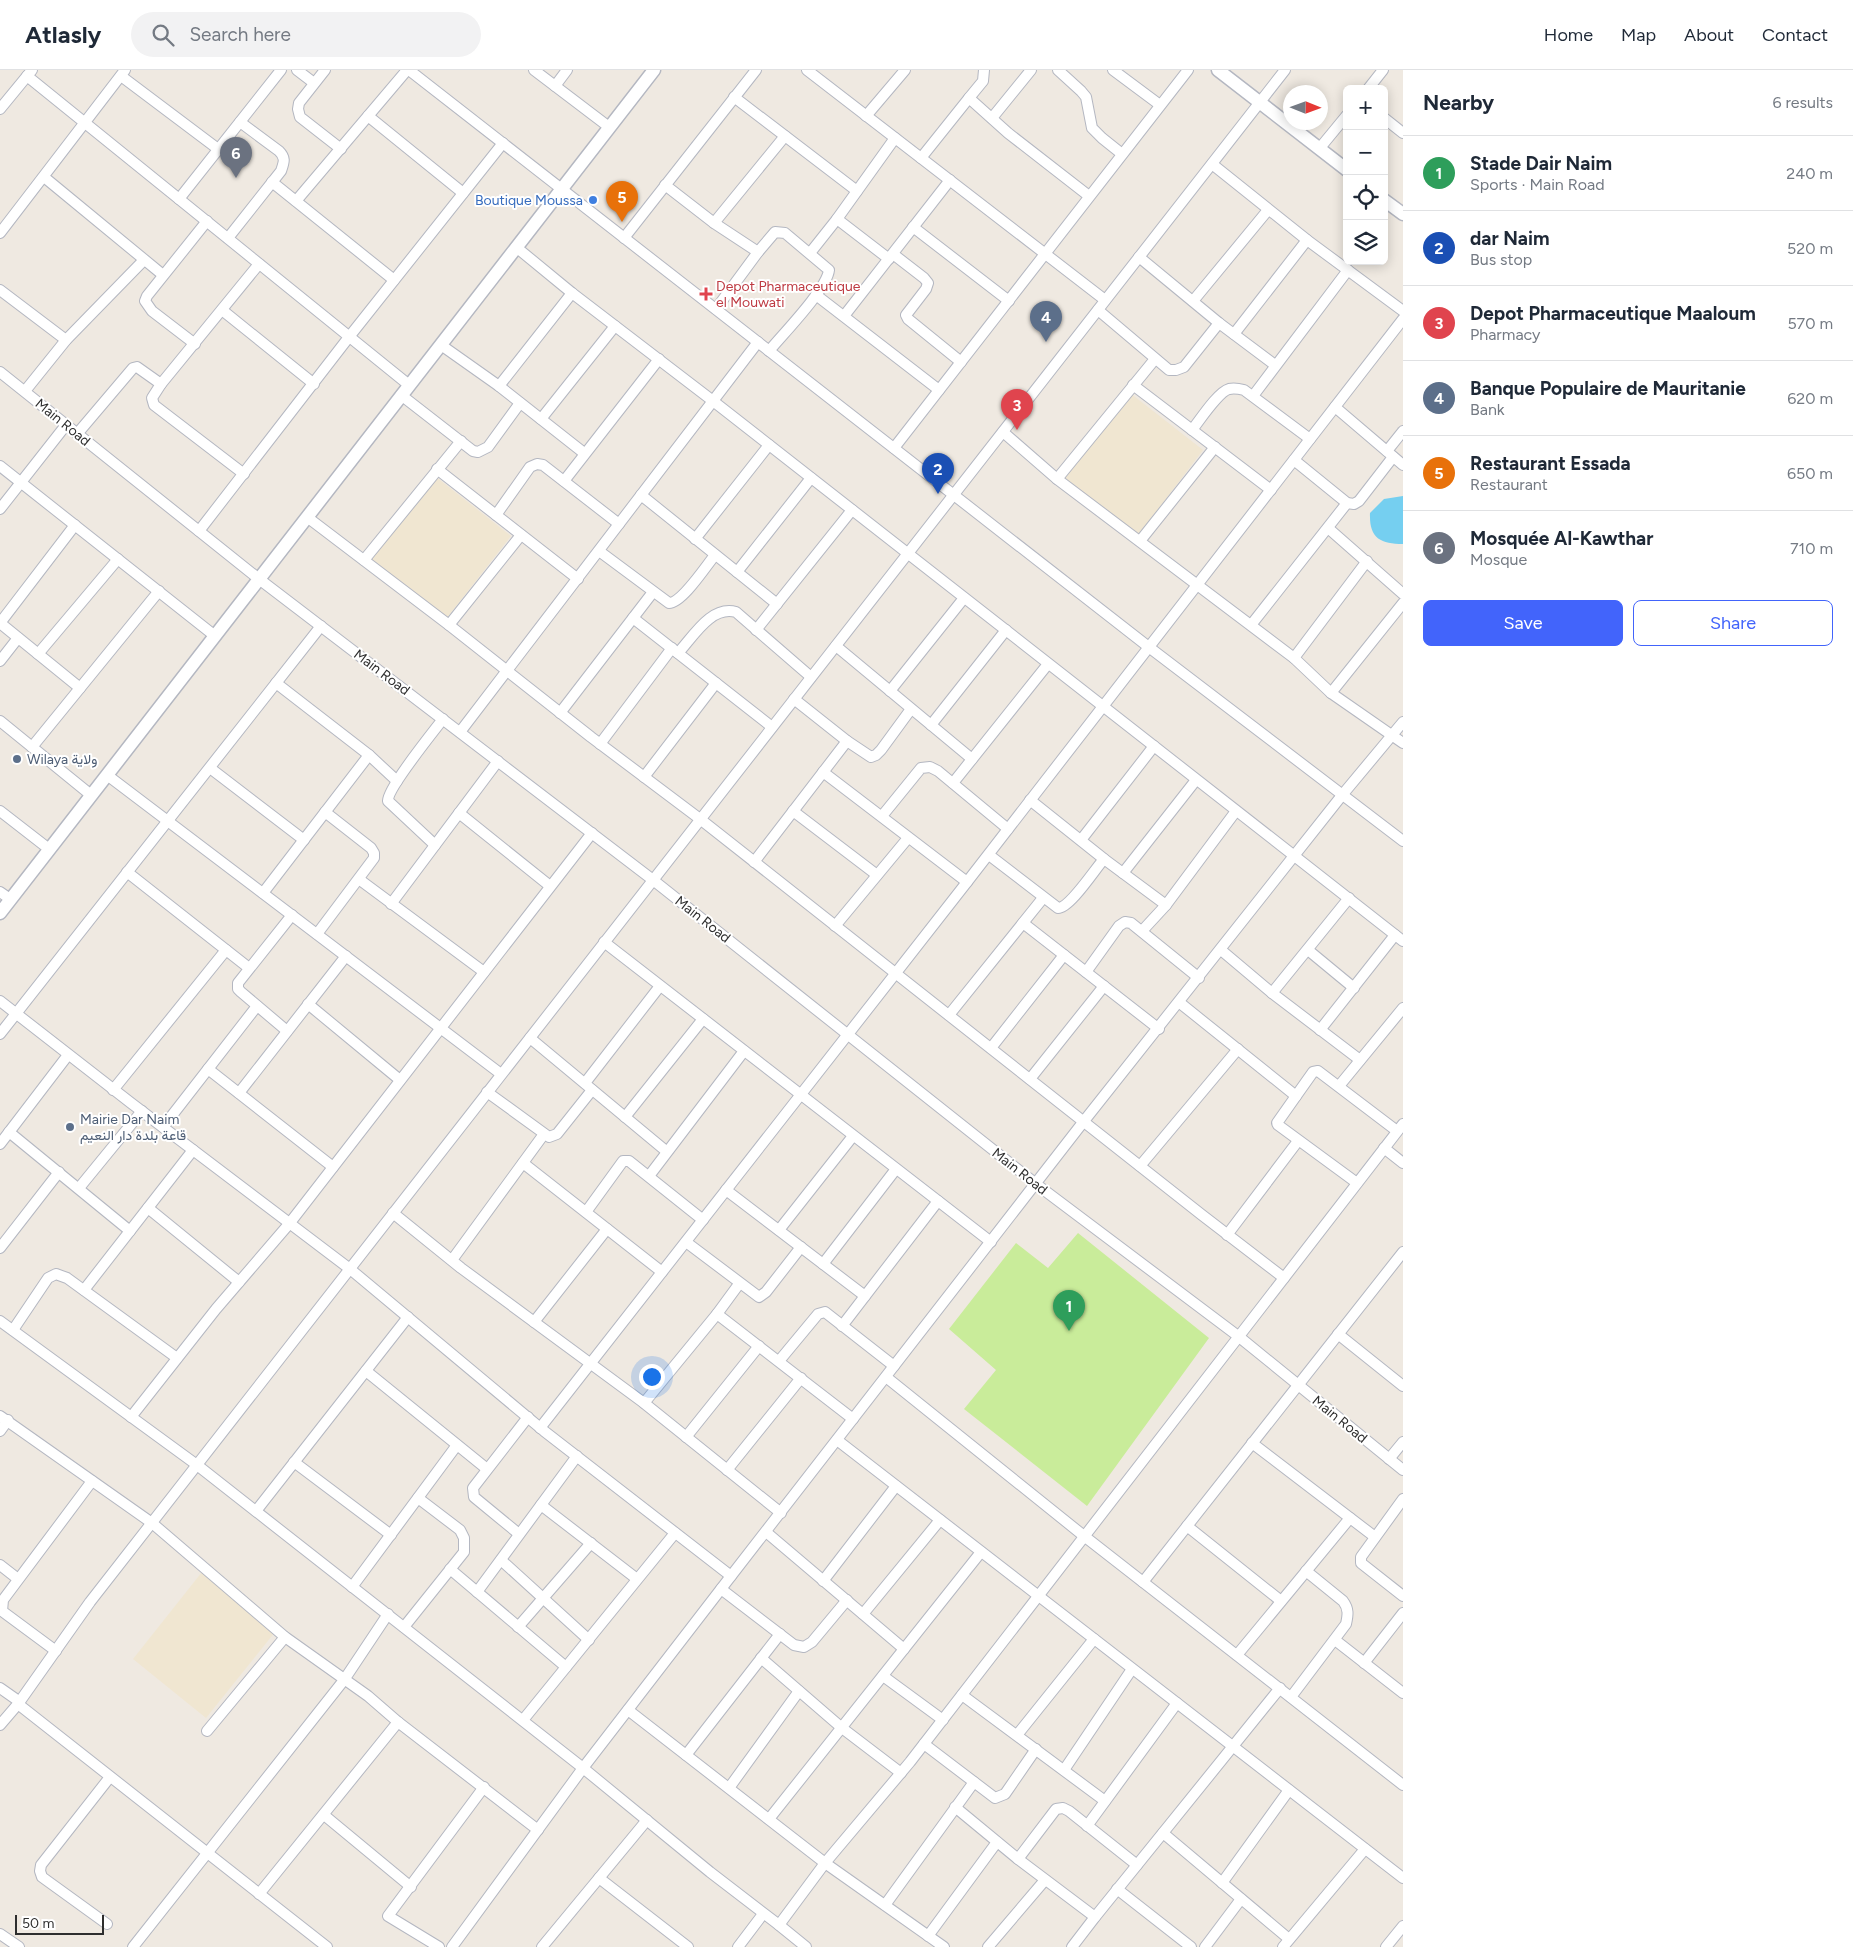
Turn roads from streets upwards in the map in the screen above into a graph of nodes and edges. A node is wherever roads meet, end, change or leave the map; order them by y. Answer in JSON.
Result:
{"nodes":[{"id":1,"x":281,"y":70,"type":"edge"},
{"id":2,"x":298,"y":70,"type":"edge"},
{"id":3,"x":325,"y":70,"type":"edge"},
{"id":4,"x":408,"y":70,"type":"edge"},
{"id":5,"x":534,"y":70,"type":"edge"},
{"id":6,"x":568,"y":70,"type":"edge"},
{"id":7,"x":654,"y":70,"type":"edge"},
{"id":8,"x":756,"y":70,"type":"edge"},
{"id":9,"x":807,"y":70,"type":"edge"},
{"id":10,"x":905,"y":70,"type":"edge"},
{"id":11,"x":984,"y":70,"type":"edge"},
{"id":12,"x":1030,"y":70,"type":"edge"},
{"id":13,"x":1058,"y":70,"type":"edge"},
{"id":14,"x":1113,"y":70,"type":"edge"},
{"id":15,"x":1188,"y":70,"type":"edge"},
{"id":16,"x":1218,"y":70,"type":"edge"},
{"id":17,"x":1285,"y":70,"type":"edge"},
{"id":18,"x":1383,"y":70,"type":"edge"},
{"id":19,"x":29,"y":73,"type":"edge"},
{"id":20,"x":123,"y":73,"type":"edge"},
{"id":21,"x":314,"y":83,"type":"junction"},
{"id":22,"x":1371,"y":85,"type":"edge"},
{"id":23,"x":555,"y":86,"type":"junction"},
{"id":24,"x":734,"y":97,"type":"junction"},
{"id":25,"x":969,"y":98,"type":"junction"},
{"id":26,"x":1260,"y":102,"type":"junction"},
{"id":27,"x":1160,"y":105,"type":"junction"},
{"id":28,"x":0,"y":109,"type":"edge"},
{"id":29,"x":368,"y":116,"type":"junction"},
{"id":30,"x":866,"y":116,"type":"junction"},
{"id":31,"x":992,"y":118,"type":"junction"},
{"id":32,"x":1343,"y":120,"type":"edge"},
{"id":33,"x":1388,"y":121,"type":"edge"},
{"id":34,"x":240,"y":122,"type":"junction"},
{"id":35,"x":85,"y":123,"type":"junction"},
{"id":36,"x":609,"y":127,"type":"junction"},
{"id":37,"x":1403,"y":133,"type":"edge"},
{"id":38,"x":784,"y":136,"type":"junction"},
{"id":39,"x":895,"y":138,"type":"junction"},
{"id":40,"x":503,"y":143,"type":"junction"},
{"id":41,"x":341,"y":149,"type":"junction"},
{"id":42,"x":1319,"y":149,"type":"junction"},
{"id":43,"x":218,"y":150,"type":"junction"},
{"id":44,"x":1122,"y":154,"type":"junction"},
{"id":45,"x":921,"y":158,"type":"junction"},
{"id":46,"x":1212,"y":164,"type":"junction"},
{"id":47,"x":1343,"y":167,"type":"edge"},
{"id":48,"x":44,"y":177,"type":"junction"},
{"id":49,"x":950,"y":180,"type":"junction"},
{"id":50,"x":272,"y":182,"type":"junction"},
{"id":51,"x":665,"y":185,"type":"junction"},
{"id":52,"x":562,"y":189,"type":"junction"},
{"id":53,"x":857,"y":191,"type":"junction"},
{"id":54,"x":463,"y":193,"type":"junction"},
{"id":55,"x":1089,"y":196,"type":"junction"},
{"id":56,"x":180,"y":199,"type":"junction"},
{"id":57,"x":296,"y":201,"type":"junction"},
{"id":58,"x":1388,"y":203,"type":"edge"},
{"id":59,"x":1268,"y":210,"type":"junction"},
{"id":60,"x":1403,"y":214,"type":"edge"},
{"id":61,"x":837,"y":219,"type":"junction"},
{"id":62,"x":207,"y":222,"type":"junction"},
{"id":63,"x":714,"y":223,"type":"junction"},
{"id":64,"x":913,"y":227,"type":"junction"},
{"id":65,"x":0,"y":233,"type":"edge"},
{"id":66,"x":228,"y":238,"type":"junction"},
{"id":67,"x":624,"y":238,"type":"junction"},
{"id":68,"x":1307,"y":240,"type":"junction"},
{"id":69,"x":516,"y":247,"type":"junction"},
{"id":70,"x":758,"y":252,"type":"junction"},
{"id":71,"x":810,"y":253,"type":"junction"},
{"id":72,"x":1045,"y":254,"type":"junction"},
{"id":73,"x":891,"y":256,"type":"junction"},
{"id":74,"x":1139,"y":257,"type":"junction"},
{"id":75,"x":144,"y":260,"type":"junction"},
{"id":76,"x":259,"y":264,"type":"junction"},
{"id":77,"x":1348,"y":270,"type":"junction"},
{"id":78,"x":163,"y":275,"type":"junction"},
{"id":79,"x":394,"y":280,"type":"junction"},
{"id":80,"x":0,"y":290,"type":"edge"},
{"id":81,"x":572,"y":294,"type":"junction"},
{"id":82,"x":816,"y":295,"type":"junction"},
{"id":83,"x":1009,"y":300,"type":"junction"},
{"id":84,"x":1105,"y":300,"type":"junction"},
{"id":85,"x":1193,"y":301,"type":"junction"},
{"id":86,"x":716,"y":309,"type":"junction"},
{"id":87,"x":222,"y":310,"type":"junction"},
{"id":88,"x":1098,"y":310,"type":"junction"},
{"id":89,"x":1403,"y":311,"type":"edge"},
{"id":90,"x":844,"y":316,"type":"junction"},
{"id":91,"x":1403,"y":319,"type":"edge"},
{"id":92,"x":1219,"y":323,"type":"junction"},
{"id":93,"x":615,"y":326,"type":"junction"},
{"id":94,"x":1234,"y":334,"type":"junction"},
{"id":95,"x":350,"y":337,"type":"junction"},
{"id":96,"x":66,"y":340,"type":"junction"},
{"id":97,"x":758,"y":342,"type":"junction"},
{"id":98,"x":195,"y":344,"type":"junction"},
{"id":99,"x":441,"y":345,"type":"junction"},
{"id":100,"x":769,"y":351,"type":"junction"},
{"id":101,"x":1155,"y":358,"type":"junction"},
{"id":102,"x":658,"y":359,"type":"junction"},
{"id":103,"x":961,"y":362,"type":"junction"},
{"id":104,"x":1275,"y":365,"type":"junction"},
{"id":105,"x":0,"y":372,"type":"edge"},
{"id":106,"x":161,"y":384,"type":"junction"},
{"id":107,"x":314,"y":384,"type":"junction"},
{"id":108,"x":1133,"y":385,"type":"junction"},
{"id":109,"x":499,"y":386,"type":"junction"},
{"id":110,"x":405,"y":390,"type":"junction"},
{"id":111,"x":939,"y":390,"type":"junction"},
{"id":112,"x":25,"y":392,"type":"junction"},
{"id":113,"x":1253,"y":396,"type":"junction"},
{"id":114,"x":714,"y":401,"type":"junction"},
{"id":115,"x":520,"y":403,"type":"junction"},
{"id":116,"x":1335,"y":407,"type":"junction"},
{"id":117,"x":541,"y":420,"type":"junction"},
{"id":118,"x":66,"y":424,"type":"junction"},
{"id":119,"x":1192,"y":430,"type":"junction"},
{"id":120,"x":1403,"y":431,"type":"edge"},
{"id":121,"x":1002,"y":432,"type":"junction"},
{"id":122,"x":78,"y":434,"type":"junction"},
{"id":123,"x":1310,"y":439,"type":"junction"},
{"id":124,"x":460,"y":441,"type":"junction"},
{"id":125,"x":768,"y":445,"type":"junction"},
{"id":126,"x":1215,"y":447,"type":"junction"},
{"id":127,"x":894,"y":448,"type":"junction"},
{"id":128,"x":584,"y":453,"type":"junction"},
{"id":129,"x":1390,"y":454,"type":"junction"},
{"id":130,"x":1294,"y":460,"type":"junction"},
{"id":131,"x":1403,"y":465,"type":"edge"},
{"id":132,"x":0,"y":466,"type":"edge"},
{"id":133,"x":437,"y":469,"type":"junction"},
{"id":134,"x":244,"y":474,"type":"junction"},
{"id":135,"x":811,"y":478,"type":"junction"},
{"id":136,"x":1057,"y":479,"type":"junction"},
{"id":137,"x":564,"y":481,"type":"junction"},
{"id":138,"x":21,"y":482,"type":"junction"},
{"id":139,"x":1271,"y":490,"type":"junction"},
{"id":140,"x":954,"y":494,"type":"junction"},
{"id":141,"x":641,"y":496,"type":"junction"},
{"id":142,"x":1347,"y":504,"type":"junction"},
{"id":143,"x":0,"y":509,"type":"edge"},
{"id":144,"x":852,"y":510,"type":"junction"},
{"id":145,"x":496,"y":515,"type":"junction"},
{"id":146,"x":307,"y":517,"type":"junction"},
{"id":147,"x":75,"y":524,"type":"junction"},
{"id":148,"x":619,"y":524,"type":"junction"},
{"id":149,"x":1328,"y":528,"type":"junction"},
{"id":150,"x":199,"y":531,"type":"junction"},
{"id":151,"x":521,"y":535,"type":"junction"},
{"id":152,"x":695,"y":539,"type":"junction"},
{"id":153,"x":1140,"y":541,"type":"junction"},
{"id":154,"x":599,"y":551,"type":"junction"},
{"id":155,"x":908,"y":553,"type":"junction"},
{"id":156,"x":715,"y":555,"type":"junction"},
{"id":157,"x":118,"y":558,"type":"junction"},
{"id":158,"x":364,"y":560,"type":"junction"},
{"id":159,"x":1367,"y":561,"type":"junction"},
{"id":160,"x":737,"y":572,"type":"junction"},
{"id":161,"x":259,"y":579,"type":"junction"},
{"id":162,"x":578,"y":579,"type":"junction"},
{"id":163,"x":1198,"y":585,"type":"junction"},
{"id":164,"x":159,"y":591,"type":"junction"},
{"id":165,"x":653,"y":592,"type":"junction"},
{"id":166,"x":1403,"y":594,"type":"edge"},
{"id":167,"x":964,"y":598,"type":"junction"},
{"id":168,"x":1403,"y":603,"type":"edge"},
{"id":169,"x":777,"y":604,"type":"junction"},
{"id":170,"x":633,"y":618,"type":"junction"},
{"id":171,"x":1251,"y":625,"type":"junction"},
{"id":172,"x":321,"y":626,"type":"junction"},
{"id":173,"x":449,"y":626,"type":"junction"},
{"id":174,"x":756,"y":630,"type":"junction"},
{"id":175,"x":1006,"y":630,"type":"junction"},
{"id":176,"x":215,"y":636,"type":"junction"},
{"id":177,"x":18,"y":638,"type":"junction"},
{"id":178,"x":836,"y":646,"type":"junction"},
{"id":179,"x":1150,"y":648,"type":"junction"},
{"id":180,"x":675,"y":650,"type":"junction"},
{"id":181,"x":38,"y":654,"type":"junction"},
{"id":182,"x":1294,"y":658,"type":"junction"},
{"id":183,"x":0,"y":661,"type":"edge"},
{"id":184,"x":1048,"y":664,"type":"junction"},
{"id":185,"x":507,"y":671,"type":"junction"},
{"id":186,"x":811,"y":677,"type":"junction"},
{"id":187,"x":276,"y":683,"type":"junction"},
{"id":188,"x":716,"y":683,"type":"junction"},
{"id":189,"x":80,"y":688,"type":"junction"},
{"id":190,"x":890,"y":691,"type":"junction"},
{"id":191,"x":1331,"y":692,"type":"junction"},
{"id":192,"x":794,"y":699,"type":"junction"},
{"id":193,"x":1104,"y":707,"type":"junction"},
{"id":194,"x":911,"y":708,"type":"junction"},
{"id":195,"x":560,"y":713,"type":"junction"},
{"id":196,"x":443,"y":719,"type":"junction"},
{"id":197,"x":0,"y":721,"type":"edge"},
{"id":198,"x":1403,"y":722,"type":"edge"},
{"id":199,"x":931,"y":725,"type":"junction"},
{"id":200,"x":772,"y":727,"type":"junction"},
{"id":201,"x":460,"y":732,"type":"junction"},
{"id":202,"x":1393,"y":735,"type":"junction"},
{"id":203,"x":847,"y":741,"type":"junction"},
{"id":204,"x":1403,"y":743,"type":"edge"},
{"id":205,"x":600,"y":744,"type":"junction"},
{"id":206,"x":1154,"y":746,"type":"junction"},
{"id":207,"x":32,"y":747,"type":"junction"},
{"id":208,"x":368,"y":756,"type":"junction"},
{"id":209,"x":972,"y":759,"type":"junction"},
{"id":210,"x":498,"y":761,"type":"junction"},
{"id":211,"x":210,"y":768,"type":"junction"},
{"id":212,"x":823,"y":772,"type":"junction"},
{"id":213,"x":107,"y":775,"type":"junction"},
{"id":214,"x":644,"y":777,"type":"junction"},
{"id":215,"x":1196,"y":780,"type":"junction"},
{"id":216,"x":397,"y":781,"type":"junction"},
{"id":217,"x":952,"y":783,"type":"junction"},
{"id":218,"x":1343,"y":794,"type":"junction"},
{"id":219,"x":91,"y":795,"type":"junction"},
{"id":220,"x":1030,"y":800,"type":"junction"},
{"id":221,"x":0,"y":811,"type":"edge"},
{"id":222,"x":793,"y":811,"type":"junction"},
{"id":223,"x":1236,"y":811,"type":"junction"},
{"id":224,"x":326,"y":812,"type":"junction"},
{"id":225,"x":459,"y":813,"type":"junction"},
{"id":226,"x":882,"y":816,"type":"junction"},
{"id":227,"x":700,"y":819,"type":"junction"},
{"id":228,"x":168,"y":821,"type":"junction"},
{"id":229,"x":1008,"y":829,"type":"junction"},
{"id":230,"x":592,"y":833,"type":"junction"},
{"id":231,"x":908,"y":838,"type":"junction"},
{"id":232,"x":304,"y":840,"type":"junction"},
{"id":233,"x":1081,"y":840,"type":"junction"},
{"id":234,"x":1403,"y":841,"type":"edge"},
{"id":235,"x":435,"y":845,"type":"junction"},
{"id":236,"x":49,"y":849,"type":"junction"},
{"id":237,"x":989,"y":855,"type":"junction"},
{"id":238,"x":1295,"y":855,"type":"junction"},
{"id":239,"x":1104,"y":858,"type":"junction"},
{"id":240,"x":754,"y":862,"type":"junction"},
{"id":241,"x":127,"y":872,"type":"junction"},
{"id":242,"x":1123,"y":873,"type":"junction"},
{"id":243,"x":877,"y":875,"type":"junction"},
{"id":244,"x":360,"y":880,"type":"junction"},
{"id":245,"x":653,"y":880,"type":"junction"},
{"id":246,"x":967,"y":882,"type":"junction"},
{"id":247,"x":550,"y":886,"type":"junction"},
{"id":248,"x":263,"y":893,"type":"junction"},
{"id":249,"x":5,"y":896,"type":"edge"},
{"id":250,"x":1043,"y":898,"type":"junction"},
{"id":251,"x":1349,"y":898,"type":"junction"},
{"id":252,"x":391,"y":904,"type":"junction"},
{"id":253,"x":1166,"y":905,"type":"junction"},
{"id":254,"x":0,"y":913,"type":"edge"},
{"id":255,"x":292,"y":915,"type":"junction"},
{"id":256,"x":1024,"y":922,"type":"junction"},
{"id":257,"x":835,"y":926,"type":"junction"},
{"id":258,"x":1142,"y":931,"type":"junction"},
{"id":259,"x":317,"y":934,"type":"junction"},
{"id":260,"x":1399,"y":938,"type":"edge"},
{"id":261,"x":604,"y":942,"type":"junction"},
{"id":262,"x":226,"y":950,"type":"junction"},
{"id":263,"x":1220,"y":950,"type":"junction"},
{"id":264,"x":1308,"y":950,"type":"junction"},
{"id":265,"x":1064,"y":955,"type":"junction"},
{"id":266,"x":346,"y":956,"type":"junction"},
{"id":267,"x":249,"y":968,"type":"junction"},
{"id":268,"x":484,"y":972,"type":"junction"},
{"id":269,"x":1086,"y":972,"type":"junction"},
{"id":270,"x":895,"y":974,"type":"junction"},
{"id":271,"x":1199,"y":978,"type":"junction"},
{"id":272,"x":660,"y":986,"type":"junction"},
{"id":273,"x":1104,"y":986,"type":"junction"},
{"id":274,"x":1354,"y":988,"type":"junction"},
{"id":275,"x":1272,"y":994,"type":"junction"},
{"id":276,"x":0,"y":1000,"type":"edge"},
{"id":277,"x":1180,"y":1003,"type":"junction"},
{"id":278,"x":308,"y":1004,"type":"junction"},
{"id":279,"x":257,"y":1006,"type":"junction"},
{"id":280,"x":1403,"y":1008,"type":"edge"},
{"id":281,"x":15,"y":1013,"type":"junction"},
{"id":282,"x":949,"y":1015,"type":"junction"},
{"id":283,"x":703,"y":1019,"type":"junction"},
{"id":284,"x":441,"y":1028,"type":"junction"},
{"id":285,"x":1159,"y":1028,"type":"junction"},
{"id":286,"x":1320,"y":1030,"type":"junction"},
{"id":287,"x":287,"y":1031,"type":"junction"},
{"id":288,"x":0,"y":1034,"type":"edge"},
{"id":289,"x":847,"y":1036,"type":"junction"},
{"id":290,"x":530,"y":1038,"type":"junction"},
{"id":291,"x":991,"y":1048,"type":"junction"},
{"id":292,"x":1238,"y":1049,"type":"junction"},
{"id":293,"x":744,"y":1051,"type":"junction"},
{"id":294,"x":68,"y":1055,"type":"junction"},
{"id":295,"x":1360,"y":1060,"type":"junction"},
{"id":296,"x":208,"y":1069,"type":"junction"},
{"id":297,"x":501,"y":1074,"type":"junction"},
{"id":298,"x":1030,"y":1079,"type":"junction"},
{"id":299,"x":400,"y":1080,"type":"junction"},
{"id":300,"x":1340,"y":1086,"type":"junction"},
{"id":301,"x":589,"y":1087,"type":"junction"},
{"id":302,"x":113,"y":1090,"type":"junction"},
{"id":303,"x":487,"y":1092,"type":"junction"},
{"id":304,"x":238,"y":1093,"type":"junction"},
{"id":305,"x":800,"y":1095,"type":"junction"},
{"id":306,"x":1296,"y":1096,"type":"junction"},
{"id":307,"x":142,"y":1111,"type":"junction"},
{"id":308,"x":625,"y":1117,"type":"junction"},
{"id":309,"x":1084,"y":1121,"type":"junction"},
{"id":310,"x":163,"y":1127,"type":"junction"},
{"id":311,"x":1400,"y":1127,"type":"edge"},
{"id":312,"x":9,"y":1132,"type":"junction"},
{"id":313,"x":544,"y":1134,"type":"junction"},
{"id":314,"x":853,"y":1136,"type":"junction"},
{"id":315,"x":1298,"y":1141,"type":"junction"},
{"id":316,"x":0,"y":1144,"type":"edge"},
{"id":317,"x":1384,"y":1148,"type":"junction"},
{"id":318,"x":193,"y":1150,"type":"junction"},
{"id":319,"x":666,"y":1151,"type":"junction"},
{"id":320,"x":523,"y":1163,"type":"junction"},
{"id":321,"x":1403,"y":1163,"type":"edge"},
{"id":322,"x":1140,"y":1166,"type":"junction"},
{"id":323,"x":333,"y":1167,"type":"junction"},
{"id":324,"x":896,"y":1168,"type":"junction"},
{"id":325,"x":59,"y":1172,"type":"junction"},
{"id":326,"x":649,"y":1176,"type":"junction"},
{"id":327,"x":1357,"y":1183,"type":"junction"},
{"id":328,"x":1036,"y":1184,"type":"junction"},
{"id":329,"x":79,"y":1188,"type":"junction"},
{"id":330,"x":726,"y":1190,"type":"junction"},
{"id":331,"x":938,"y":1201,"type":"junction"},
{"id":332,"x":148,"y":1208,"type":"junction"},
{"id":333,"x":586,"y":1212,"type":"junction"},
{"id":334,"x":393,"y":1213,"type":"junction"},
{"id":335,"x":703,"y":1220,"type":"junction"},
{"id":336,"x":289,"y":1224,"type":"junction"},
{"id":337,"x":607,"y":1229,"type":"junction"},
{"id":338,"x":779,"y":1230,"type":"junction"},
{"id":339,"x":130,"y":1231,"type":"junction"},
{"id":340,"x":1227,"y":1235,"type":"junction"},
{"id":341,"x":686,"y":1242,"type":"junction"},
{"id":342,"x":991,"y":1242,"type":"junction"},
{"id":343,"x":801,"y":1247,"type":"junction"},
{"id":344,"x":0,"y":1248,"type":"edge"},
{"id":345,"x":1403,"y":1252,"type":"edge"},
{"id":346,"x":452,"y":1260,"type":"junction"},
{"id":347,"x":823,"y":1264,"type":"junction"},
{"id":348,"x":350,"y":1269,"type":"junction"},
{"id":349,"x":662,"y":1272,"type":"junction"},
{"id":350,"x":1284,"y":1278,"type":"junction"},
{"id":351,"x":239,"y":1282,"type":"junction"},
{"id":352,"x":739,"y":1284,"type":"junction"},
{"id":353,"x":84,"y":1290,"type":"junction"},
{"id":354,"x":865,"y":1296,"type":"junction"},
{"id":355,"x":717,"y":1314,"type":"junction"},
{"id":356,"x":408,"y":1317,"type":"junction"},
{"id":357,"x":0,"y":1321,"type":"edge"},
{"id":358,"x":534,"y":1322,"type":"junction"},
{"id":359,"x":842,"y":1326,"type":"junction"},
{"id":360,"x":13,"y":1330,"type":"junction"},
{"id":361,"x":1338,"y":1334,"type":"junction"},
{"id":362,"x":1238,"y":1336,"type":"junction"},
{"id":363,"x":759,"y":1346,"type":"junction"},
{"id":364,"x":177,"y":1358,"type":"junction"},
{"id":365,"x":780,"y":1361,"type":"junction"},
{"id":366,"x":590,"y":1364,"type":"junction"},
{"id":367,"x":894,"y":1366,"type":"junction"},
{"id":368,"x":366,"y":1371,"type":"junction"},
{"id":369,"x":886,"y":1377,"type":"junction"},
{"id":370,"x":801,"y":1378,"type":"junction"},
{"id":371,"x":1298,"y":1385,"type":"junction"},
{"id":372,"x":1403,"y":1386,"type":"edge"},
{"id":373,"x":644,"y":1403,"type":"junction"},
{"id":374,"x":528,"y":1417,"type":"junction"},
{"id":375,"x":4,"y":1418,"type":"edge"},
{"id":376,"x":131,"y":1418,"type":"junction"},
{"id":377,"x":853,"y":1419,"type":"junction"},
{"id":378,"x":540,"y":1428,"type":"junction"},
{"id":379,"x":0,"y":1431,"type":"edge"},
{"id":380,"x":686,"y":1437,"type":"junction"},
{"id":381,"x":837,"y":1440,"type":"junction"},
{"id":382,"x":1403,"y":1442,"type":"edge"},
{"id":383,"x":1252,"y":1443,"type":"junction"},
{"id":384,"x":457,"y":1445,"type":"junction"},
{"id":385,"x":577,"y":1456,"type":"junction"},
{"id":386,"x":1389,"y":1459,"type":"junction"},
{"id":387,"x":294,"y":1462,"type":"junction"},
{"id":388,"x":197,"y":1465,"type":"junction"},
{"id":389,"x":487,"y":1469,"type":"junction"},
{"id":390,"x":727,"y":1470,"type":"junction"},
{"id":391,"x":1403,"y":1470,"type":"edge"},
{"id":392,"x":92,"y":1480,"type":"junction"},
{"id":393,"x":896,"y":1486,"type":"junction"},
{"id":394,"x":418,"y":1498,"type":"junction"},
{"id":395,"x":1403,"y":1499,"type":"edge"},
{"id":396,"x":541,"y":1505,"type":"junction"},
{"id":397,"x":256,"y":1511,"type":"junction"},
{"id":398,"x":781,"y":1513,"type":"junction"},
{"id":399,"x":1350,"y":1518,"type":"junction"},
{"id":400,"x":940,"y":1520,"type":"junction"},
{"id":401,"x":152,"y":1523,"type":"junction"},
{"id":402,"x":1187,"y":1526,"type":"junction"},
{"id":403,"x":766,"y":1532,"type":"junction"},
{"id":404,"x":675,"y":1533,"type":"junction"},
{"id":405,"x":520,"y":1534,"type":"junction"},
{"id":406,"x":391,"y":1535,"type":"junction"},
{"id":407,"x":1084,"y":1536,"type":"junction"},
{"id":408,"x":1375,"y":1537,"type":"junction"},
{"id":409,"x":591,"y":1543,"type":"junction"},
{"id":410,"x":981,"y":1552,"type":"junction"},
{"id":411,"x":500,"y":1560,"type":"junction"},
{"id":412,"x":0,"y":1565,"type":"edge"},
{"id":413,"x":450,"y":1570,"type":"junction"},
{"id":414,"x":1306,"y":1570,"type":"junction"},
{"id":415,"x":731,"y":1576,"type":"junction"},
{"id":416,"x":18,"y":1579,"type":"junction"},
{"id":417,"x":637,"y":1579,"type":"junction"},
{"id":418,"x":823,"y":1580,"type":"junction"},
{"id":419,"x":1144,"y":1582,"type":"junction"},
{"id":420,"x":352,"y":1587,"type":"junction"},
{"id":421,"x":721,"y":1590,"type":"junction"},
{"id":422,"x":477,"y":1592,"type":"junction"},
{"id":423,"x":1038,"y":1596,"type":"junction"},
{"id":424,"x":1403,"y":1596,"type":"edge"},
{"id":425,"x":544,"y":1599,"type":"junction"},
{"id":426,"x":847,"y":1600,"type":"junction"},
{"id":427,"x":1281,"y":1601,"type":"junction"},
{"id":428,"x":1403,"y":1613,"type":"edge"},
{"id":429,"x":388,"y":1614,"type":"junction"},
{"id":430,"x":863,"y":1614,"type":"junction"},
{"id":431,"x":518,"y":1626,"type":"junction"},
{"id":432,"x":404,"y":1627,"type":"junction"},
{"id":433,"x":780,"y":1634,"type":"junction"},
{"id":434,"x":285,"y":1637,"type":"junction"},
{"id":435,"x":1094,"y":1639,"type":"junction"},
{"id":436,"x":589,"y":1640,"type":"junction"},
{"id":437,"x":1335,"y":1640,"type":"junction"},
{"id":438,"x":904,"y":1649,"type":"junction"},
{"id":439,"x":56,"y":1651,"type":"junction"},
{"id":440,"x":1237,"y":1655,"type":"junction"},
{"id":441,"x":761,"y":1658,"type":"junction"},
{"id":442,"x":1364,"y":1663,"type":"junction"},
{"id":443,"x":566,"y":1667,"type":"junction"},
{"id":444,"x":1132,"y":1669,"type":"junction"},
{"id":445,"x":883,"y":1676,"type":"junction"},
{"id":446,"x":344,"y":1680,"type":"junction"},
{"id":447,"x":0,"y":1688,"type":"edge"},
{"id":448,"x":1280,"y":1688,"type":"junction"},
{"id":449,"x":800,"y":1691,"type":"junction"},
{"id":450,"x":1403,"y":1694,"type":"edge"},
{"id":451,"x":962,"y":1695,"type":"junction"},
{"id":452,"x":1291,"y":1697,"type":"junction"},
{"id":453,"x":19,"y":1703,"type":"junction"},
{"id":454,"x":1177,"y":1704,"type":"junction"},
{"id":455,"x":628,"y":1710,"type":"junction"},
{"id":456,"x":523,"y":1720,"type":"junction"},
{"id":457,"x":943,"y":1720,"type":"junction"},
{"id":458,"x":398,"y":1722,"type":"junction"},
{"id":459,"x":0,"y":1725,"type":"edge"},
{"id":460,"x":842,"y":1728,"type":"junction"},
{"id":461,"x":207,"y":1732,"type":"dead end"},
{"id":462,"x":1017,"y":1735,"type":"junction"},
{"id":463,"x":924,"y":1744,"type":"junction"},
{"id":464,"x":1233,"y":1746,"type":"junction"},
{"id":465,"x":1036,"y":1750,"type":"junction"},
{"id":466,"x":686,"y":1755,"type":"junction"},
{"id":467,"x":583,"y":1768,"type":"junction"},
{"id":468,"x":1064,"y":1770,"type":"junction"},
{"id":469,"x":901,"y":1774,"type":"junction"},
{"id":470,"x":110,"y":1777,"type":"junction"},
{"id":471,"x":974,"y":1782,"type":"junction"},
{"id":472,"x":1403,"y":1785,"type":"edge"},
{"id":473,"x":484,"y":1787,"type":"junction"},
{"id":474,"x":729,"y":1788,"type":"junction"},
{"id":475,"x":1289,"y":1790,"type":"junction"},
{"id":476,"x":1105,"y":1801,"type":"junction"},
{"id":477,"x":955,"y":1807,"type":"junction"},
{"id":478,"x":324,"y":1816,"type":"junction"},
{"id":479,"x":769,"y":1819,"type":"junction"},
{"id":480,"x":647,"y":1820,"type":"junction"},
{"id":481,"x":1087,"y":1826,"type":"junction"},
{"id":482,"x":538,"y":1830,"type":"junction"},
{"id":483,"x":1163,"y":1833,"type":"junction"},
{"id":484,"x":997,"y":1842,"type":"junction"},
{"id":485,"x":1365,"y":1849,"type":"junction"},
{"id":486,"x":206,"y":1853,"type":"junction"},
{"id":487,"x":1018,"y":1859,"type":"junction"},
{"id":488,"x":825,"y":1863,"type":"junction"},
{"id":489,"x":1137,"y":1865,"type":"junction"},
{"id":490,"x":599,"y":1878,"type":"junction"},
{"id":491,"x":1403,"y":1878,"type":"edge"},
{"id":492,"x":1045,"y":1880,"type":"junction"},
{"id":493,"x":1222,"y":1883,"type":"junction"},
{"id":494,"x":411,"y":1887,"type":"junction"},
{"id":495,"x":1118,"y":1889,"type":"junction"},
{"id":496,"x":259,"y":1894,"type":"junction"},
{"id":497,"x":1241,"y":1899,"type":"junction"},
{"id":498,"x":885,"y":1905,"type":"junction"},
{"id":499,"x":763,"y":1914,"type":"junction"},
{"id":500,"x":1095,"y":1916,"type":"junction"},
{"id":501,"x":107,"y":1924,"type":"dead end"},
{"id":502,"x":779,"y":1925,"type":"junction"},
{"id":503,"x":1403,"y":1926,"type":"edge"},
{"id":504,"x":0,"y":1934,"type":"edge"},
{"id":505,"x":928,"y":1936,"type":"junction"},
{"id":506,"x":1178,"y":1943,"type":"edge"},
{"id":507,"x":1286,"y":1943,"type":"edge"},
{"id":508,"x":18,"y":1947,"type":"edge"},
{"id":509,"x":133,"y":1947,"type":"edge"},
{"id":510,"x":327,"y":1947,"type":"edge"},
{"id":511,"x":439,"y":1947,"type":"edge"},
{"id":512,"x":452,"y":1947,"type":"edge"},
{"id":513,"x":542,"y":1947,"type":"edge"},
{"id":514,"x":688,"y":1947,"type":"edge"},
{"id":515,"x":738,"y":1947,"type":"edge"},
{"id":516,"x":806,"y":1947,"type":"edge"},
{"id":517,"x":944,"y":1947,"type":"edge"},
{"id":518,"x":988,"y":1947,"type":"edge"},
{"id":519,"x":1072,"y":1947,"type":"edge"},
{"id":520,"x":1191,"y":1947,"type":"edge"},
{"id":521,"x":1205,"y":1947,"type":"edge"},
{"id":522,"x":1386,"y":1947,"type":"edge"}],
"edges":[{"from":1,"to":34,"type":"street"},
{"from":2,"to":21,"type":"street"},
{"from":3,"to":21,"type":"street"},
{"from":4,"to":29,"type":"street"},
{"from":4,"to":40,"type":"street"},
{"from":5,"to":23,"type":"street"},
{"from":6,"to":23,"type":"street"},
{"from":7,"to":36,"type":"street"},
{"from":8,"to":24,"type":"street"},
{"from":9,"to":30,"type":"street"},
{"from":10,"to":30,"type":"street"},
{"from":11,"to":25,"type":"street"},
{"from":12,"to":31,"type":"street"},
{"from":13,"to":44,"type":"street"},
{"from":14,"to":27,"type":"street"},
{"from":15,"to":27,"type":"street"},
{"from":16,"to":26,"type":"street"},
{"from":17,"to":26,"type":"street"},
{"from":18,"to":22,"type":"street"},
{"from":19,"to":28,"type":"street"},
{"from":19,"to":35,"type":"street"},
{"from":20,"to":35,"type":"street"},
{"from":20,"to":43,"type":"street"},
{"from":21,"to":41,"type":"street"},
{"from":23,"to":36,"type":"street"},
{"from":24,"to":38,"type":"street"},
{"from":24,"to":51,"type":"street"},
{"from":25,"to":31,"type":"street"},
{"from":25,"to":45,"type":"street"},
{"from":26,"to":42,"type":"street"},
{"from":26,"to":46,"type":"street"},
{"from":27,"to":44,"type":"street"},
{"from":29,"to":41,"type":"street"},
{"from":29,"to":54,"type":"street"},
{"from":30,"to":39,"type":"street"},
{"from":31,"to":55,"type":"street"},
{"from":32,"to":42,"type":"street"},
{"from":33,"to":37,"type":"street"},
{"from":34,"to":43,"type":"street"},
{"from":34,"to":50,"type":"street"},
{"from":35,"to":48,"type":"street"},
{"from":35,"to":56,"type":"street"},
{"from":36,"to":52,"type":"street"},
{"from":38,"to":53,"type":"street"},
{"from":38,"to":63,"type":"street"},
{"from":39,"to":45,"type":"street"},
{"from":39,"to":53,"type":"street"},
{"from":40,"to":52,"type":"street"},
{"from":40,"to":54,"type":"street"},
{"from":41,"to":57,"type":"street"},
{"from":42,"to":47,"type":"street"},
{"from":43,"to":56,"type":"street"},
{"from":44,"to":55,"type":"street"},
{"from":45,"to":49,"type":"street"},
{"from":46,"to":59,"type":"street"},
{"from":46,"to":74,"type":"street"},
{"from":48,"to":65,"type":"street"},
{"from":48,"to":75,"type":"street"},
{"from":49,"to":64,"type":"street"},
{"from":49,"to":72,"type":"street"},
{"from":50,"to":57,"type":"street"},
{"from":50,"to":66,"type":"street"},
{"from":51,"to":63,"type":"street"},
{"from":51,"to":67,"type":"street"},
{"from":52,"to":67,"type":"street"},
{"from":52,"to":69,"type":"street"},
{"from":53,"to":61,"type":"street"},
{"from":54,"to":79,"type":"street"},
{"from":55,"to":72,"type":"street"},
{"from":56,"to":62,"type":"street"},
{"from":57,"to":79,"type":"street"},
{"from":58,"to":60,"type":"street"},
{"from":59,"to":68,"type":"street"},
{"from":59,"to":85,"type":"street"},
{"from":61,"to":71,"type":"street"},
{"from":61,"to":73,"type":"street"},
{"from":62,"to":66,"type":"street"},
{"from":62,"to":78,"type":"street"},
{"from":63,"to":70,"type":"street"},
{"from":64,"to":73,"type":"street"},
{"from":64,"to":83,"type":"street"},
{"from":66,"to":76,"type":"street"},
{"from":67,"to":86,"type":"street"},
{"from":68,"to":77,"type":"street"},
{"from":68,"to":94,"type":"street"},
{"from":69,"to":81,"type":"street"},
{"from":69,"to":99,"type":"street"},
{"from":70,"to":71,"type":"street"},
{"from":70,"to":86,"type":"street"},
{"from":71,"to":82,"type":"street"},
{"from":72,"to":83,"type":"street"},
{"from":72,"to":84,"type":"street"},
{"from":73,"to":90,"type":"street"},
{"from":73,"to":103,"type":"street"},
{"from":74,"to":84,"type":"street"},
{"from":74,"to":85,"type":"street"},
{"from":75,"to":78,"type":"street"},
{"from":75,"to":96,"type":"street"},
{"from":76,"to":87,"type":"street"},
{"from":76,"to":95,"type":"street"},
{"from":77,"to":89,"type":"street"},
{"from":77,"to":104,"type":"street"},
{"from":78,"to":98,"type":"street"},
{"from":79,"to":95,"type":"street"},
{"from":80,"to":96,"type":"street"},
{"from":81,"to":93,"type":"street"},
{"from":81,"to":109,"type":"street"},
{"from":82,"to":90,"type":"street"},
{"from":82,"to":100,"type":"street"},
{"from":83,"to":103,"type":"street"},
{"from":84,"to":88,"type":"street"},
{"from":85,"to":92,"type":"street"},
{"from":86,"to":97,"type":"street"},
{"from":87,"to":98,"type":"street"},
{"from":87,"to":107,"type":"street"},
{"from":88,"to":101,"type":"street"},
{"from":88,"to":121,"type":"street"},
{"from":90,"to":111,"type":"street"},
{"from":91,"to":116,"type":"street"},
{"from":92,"to":94,"type":"street"},
{"from":92,"to":101,"type":"street"},
{"from":93,"to":102,"type":"street"},
{"from":93,"to":117,"type":"street"},
{"from":94,"to":104,"type":"street"},
{"from":95,"to":107,"type":"street"},
{"from":95,"to":110,"type":"street"},
{"from":96,"to":112,"type":"street"},
{"from":97,"to":100,"type":"street"},
{"from":97,"to":114,"type":"street"},
{"from":98,"to":106,"type":"street"},
{"from":99,"to":109,"type":"street"},
{"from":99,"to":110,"type":"street"},
{"from":100,"to":127,"type":"street"},
{"from":101,"to":108,"type":"street"},
{"from":102,"to":114,"type":"street"},
{"from":102,"to":128,"type":"street"},
{"from":103,"to":111,"type":"street"},
{"from":104,"to":113,"type":"street"},
{"from":105,"to":112,"type":"street","name":"Main Road"},
{"from":106,"to":122,"type":"street"},
{"from":106,"to":134,"type":"street"},
{"from":107,"to":134,"type":"street"},
{"from":108,"to":119,"type":"street"},
{"from":108,"to":136,"type":"street"},
{"from":109,"to":115,"type":"street"},
{"from":110,"to":124,"type":"street"},
{"from":110,"to":146,"type":"street"},
{"from":111,"to":127,"type":"street"},
{"from":112,"to":118,"type":"street","name":"Main Road"},
{"from":113,"to":119,"type":"street"},
{"from":113,"to":123,"type":"street"},
{"from":114,"to":125,"type":"street"},
{"from":114,"to":141,"type":"street"},
{"from":115,"to":117,"type":"street"},
{"from":115,"to":124,"type":"street"},
{"from":116,"to":123,"type":"street"},
{"from":116,"to":129,"type":"street"},
{"from":117,"to":128,"type":"street"},
{"from":118,"to":122,"type":"street","name":"Main Road"},
{"from":118,"to":138,"type":"street"},
{"from":119,"to":126,"type":"street"},
{"from":120,"to":129,"type":"street"},
{"from":121,"to":136,"type":"street"},
{"from":121,"to":140,"type":"street"},
{"from":122,"to":150,"type":"street","name":"Main Road"},
{"from":123,"to":130,"type":"street"},
{"from":124,"to":133,"type":"street"},
{"from":125,"to":135,"type":"street"},
{"from":125,"to":152,"type":"street"},
{"from":126,"to":139,"type":"street"},
{"from":126,"to":153,"type":"street"},
{"from":127,"to":140,"type":"street"},
{"from":128,"to":137,"type":"street"},
{"from":129,"to":131,"type":"street"},
{"from":129,"to":142,"type":"street"},
{"from":130,"to":139,"type":"street"},
{"from":130,"to":142,"type":"street"},
{"from":132,"to":138,"type":"street"},
{"from":133,"to":145,"type":"street"},
{"from":133,"to":158,"type":"street"},
{"from":134,"to":150,"type":"street"},
{"from":135,"to":144,"type":"street"},
{"from":135,"to":160,"type":"street"},
{"from":136,"to":153,"type":"street"},
{"from":137,"to":145,"type":"street"},
{"from":137,"to":148,"type":"street"},
{"from":138,"to":143,"type":"street"},
{"from":138,"to":147,"type":"street"},
{"from":139,"to":163,"type":"street"},
{"from":140,"to":155,"type":"street"},
{"from":140,"to":179,"type":"street"},
{"from":141,"to":148,"type":"street"},
{"from":141,"to":152,"type":"street"},
{"from":142,"to":149,"type":"street"},
{"from":144,"to":155,"type":"street"},
{"from":144,"to":169,"type":"street"},
{"from":145,"to":151,"type":"street"},
{"from":146,"to":158,"type":"street"},
{"from":146,"to":161,"type":"street"},
{"from":147,"to":157,"type":"street"},
{"from":147,"to":177,"type":"street"},
{"from":148,"to":154,"type":"street"},
{"from":149,"to":159,"type":"street"},
{"from":149,"to":171,"type":"street"},
{"from":150,"to":161,"type":"street","name":"Main Road"},
{"from":151,"to":162,"type":"street"},
{"from":151,"to":173,"type":"street"},
{"from":152,"to":156,"type":"street"},
{"from":153,"to":163,"type":"street"},
{"from":154,"to":162,"type":"street"},
{"from":154,"to":165,"type":"street"},
{"from":155,"to":167,"type":"street"},
{"from":155,"to":178,"type":"street"},
{"from":156,"to":160,"type":"street"},
{"from":156,"to":165,"type":"street"},
{"from":157,"to":164,"type":"street"},
{"from":157,"to":181,"type":"street"},
{"from":158,"to":173,"type":"street"},
{"from":159,"to":166,"type":"street"},
{"from":159,"to":182,"type":"street"},
{"from":160,"to":169,"type":"street"},
{"from":161,"to":172,"type":"street","name":"Main Road"},
{"from":161,"to":176,"type":"street"},
{"from":162,"to":185,"type":"street"},
{"from":163,"to":171,"type":"street"},
{"from":163,"to":179,"type":"street"},
{"from":164,"to":176,"type":"street"},
{"from":164,"to":189,"type":"street"},
{"from":165,"to":170,"type":"street"},
{"from":167,"to":175,"type":"street"},
{"from":167,"to":190,"type":"street"},
{"from":168,"to":191,"type":"street"},
{"from":169,"to":174,"type":"street"},
{"from":170,"to":180,"type":"street"},
{"from":170,"to":195,"type":"street"},
{"from":171,"to":182,"type":"street"},
{"from":172,"to":187,"type":"street"},
{"from":172,"to":196,"type":"street","name":"Main Road"},
{"from":173,"to":185,"type":"street"},
{"from":174,"to":180,"type":"street"},
{"from":174,"to":186,"type":"street"},
{"from":175,"to":184,"type":"street"},
{"from":175,"to":199,"type":"street"},
{"from":176,"to":213,"type":"street"},
{"from":177,"to":181,"type":"street"},
{"from":177,"to":183,"type":"street"},
{"from":178,"to":186,"type":"street"},
{"from":178,"to":190,"type":"street"},
{"from":179,"to":193,"type":"street"},
{"from":179,"to":218,"type":"street"},
{"from":180,"to":188,"type":"street"},
{"from":180,"to":205,"type":"street"},
{"from":181,"to":189,"type":"street"},
{"from":182,"to":191,"type":"street"},
{"from":184,"to":193,"type":"street"},
{"from":184,"to":209,"type":"street"},
{"from":185,"to":195,"type":"street"},
{"from":185,"to":201,"type":"street"},
{"from":186,"to":192,"type":"street"},
{"from":187,"to":208,"type":"street"},
{"from":187,"to":211,"type":"street"},
{"from":188,"to":200,"type":"street"},
{"from":188,"to":214,"type":"street"},
{"from":189,"to":207,"type":"street"},
{"from":190,"to":194,"type":"street"},
{"from":191,"to":202,"type":"street"},
{"from":192,"to":200,"type":"street"},
{"from":192,"to":203,"type":"street"},
{"from":193,"to":206,"type":"street"},
{"from":193,"to":220,"type":"street"},
{"from":194,"to":199,"type":"street"},
{"from":194,"to":203,"type":"street"},
{"from":195,"to":205,"type":"street"},
{"from":196,"to":201,"type":"street","name":"Main Road"},
{"from":196,"to":216,"type":"street"},
{"from":197,"to":207,"type":"street"},
{"from":198,"to":202,"type":"street"},
{"from":199,"to":209,"type":"street"},
{"from":200,"to":227,"type":"street"},
{"from":201,"to":210,"type":"street","name":"Main Road"},
{"from":202,"to":204,"type":"street"},
{"from":202,"to":218,"type":"street"},
{"from":203,"to":212,"type":"street"},
{"from":205,"to":214,"type":"street"},
{"from":206,"to":215,"type":"street"},
{"from":206,"to":233,"type":"street"},
{"from":207,"to":219,"type":"street"},
{"from":208,"to":216,"type":"street"},
{"from":208,"to":224,"type":"street"},
{"from":209,"to":217,"type":"street"},
{"from":210,"to":225,"type":"street"},
{"from":210,"to":230,"type":"street","name":"Main Road"},
{"from":211,"to":228,"type":"street"},
{"from":211,"to":232,"type":"street"},
{"from":212,"to":222,"type":"street"},
{"from":212,"to":226,"type":"street"},
{"from":213,"to":219,"type":"street"},
{"from":213,"to":228,"type":"street"},
{"from":214,"to":227,"type":"street"},
{"from":215,"to":223,"type":"street"},
{"from":215,"to":242,"type":"street"},
{"from":216,"to":235,"type":"street"},
{"from":217,"to":226,"type":"street"},
{"from":217,"to":229,"type":"street"},
{"from":218,"to":234,"type":"street"},
{"from":218,"to":238,"type":"street"},
{"from":219,"to":236,"type":"street"},
{"from":220,"to":229,"type":"street"},
{"from":220,"to":233,"type":"street"},
{"from":221,"to":236,"type":"street"},
{"from":222,"to":240,"type":"street"},
{"from":222,"to":243,"type":"street"},
{"from":223,"to":238,"type":"street"},
{"from":223,"to":253,"type":"street"},
{"from":224,"to":232,"type":"street"},
{"from":224,"to":244,"type":"street"},
{"from":225,"to":235,"type":"street"},
{"from":225,"to":247,"type":"street"},
{"from":226,"to":231,"type":"street"},
{"from":227,"to":240,"type":"street"},
{"from":227,"to":245,"type":"street"},
{"from":228,"to":241,"type":"street"},
{"from":228,"to":248,"type":"street"},
{"from":229,"to":237,"type":"street"},
{"from":230,"to":245,"type":"street","name":"Main Road"},
{"from":230,"to":247,"type":"street"},
{"from":231,"to":243,"type":"street"},
{"from":231,"to":246,"type":"street"},
{"from":232,"to":248,"type":"street"},
{"from":233,"to":239,"type":"street"},
{"from":235,"to":252,"type":"street"},
{"from":236,"to":249,"type":"street"},
{"from":237,"to":246,"type":"street"},
{"from":237,"to":250,"type":"street"},
{"from":238,"to":251,"type":"street"},
{"from":238,"to":263,"type":"street"},
{"from":239,"to":242,"type":"street"},
{"from":239,"to":250,"type":"street"},
{"from":240,"to":257,"type":"street"},
{"from":241,"to":262,"type":"street"},
{"from":241,"to":281,"type":"street"},
{"from":242,"to":253,"type":"street"},
{"from":243,"to":257,"type":"street"},
{"from":244,"to":252,"type":"street"},
{"from":244,"to":259,"type":"street"},
{"from":245,"to":261,"type":"street"},
{"from":245,"to":289,"type":"street","name":"Main Road"},
{"from":246,"to":270,"type":"street"},
{"from":247,"to":268,"type":"street"},
{"from":248,"to":255,"type":"street"},
{"from":249,"to":254,"type":"street"},
{"from":250,"to":256,"type":"street"},
{"from":251,"to":260,"type":"street"},
{"from":251,"to":264,"type":"street"},
{"from":252,"to":268,"type":"street"},
{"from":253,"to":258,"type":"street"},
{"from":255,"to":259,"type":"street"},
{"from":255,"to":267,"type":"street"},
{"from":256,"to":265,"type":"street"},
{"from":256,"to":282,"type":"street"},
{"from":257,"to":270,"type":"street"},
{"from":258,"to":269,"type":"street"},
{"from":258,"to":271,"type":"street"},
{"from":259,"to":266,"type":"street"},
{"from":260,"to":274,"type":"street"},
{"from":261,"to":272,"type":"street"},
{"from":261,"to":290,"type":"street"},
{"from":262,"to":267,"type":"street"},
{"from":262,"to":302,"type":"street"},
{"from":263,"to":271,"type":"street"},
{"from":263,"to":275,"type":"street"},
{"from":264,"to":274,"type":"street"},
{"from":264,"to":275,"type":"street"},
{"from":265,"to":269,"type":"street"},
{"from":265,"to":291,"type":"street"},
{"from":266,"to":278,"type":"street"},
{"from":266,"to":284,"type":"street"},
{"from":267,"to":279,"type":"street"},
{"from":268,"to":284,"type":"street"},
{"from":269,"to":273,"type":"street"},
{"from":270,"to":282,"type":"street"},
{"from":270,"to":289,"type":"street"},
{"from":271,"to":277,"type":"street"},
{"from":272,"to":283,"type":"street"},
{"from":272,"to":301,"type":"street"},
{"from":273,"to":285,"type":"street"},
{"from":273,"to":298,"type":"street"},
{"from":274,"to":286,"type":"street"},
{"from":275,"to":286,"type":"street"},
{"from":276,"to":281,"type":"street"},
{"from":277,"to":285,"type":"street"},
{"from":277,"to":292,"type":"street"},
{"from":278,"to":287,"type":"street"},
{"from":278,"to":299,"type":"street"},
{"from":279,"to":287,"type":"street"},
{"from":279,"to":296,"type":"street"},
{"from":280,"to":295,"type":"street"},
{"from":281,"to":288,"type":"street"},
{"from":281,"to":294,"type":"street"},
{"from":282,"to":291,"type":"street"},
{"from":283,"to":293,"type":"street"},
{"from":283,"to":308,"type":"street"},
{"from":284,"to":297,"type":"street"},
{"from":284,"to":299,"type":"street"},
{"from":285,"to":309,"type":"street"},
{"from":286,"to":295,"type":"street"},
{"from":287,"to":304,"type":"street"},
{"from":289,"to":305,"type":"street"},
{"from":289,"to":328,"type":"street","name":"Main Road"},
{"from":290,"to":297,"type":"street"},
{"from":290,"to":301,"type":"street"},
{"from":291,"to":298,"type":"street"},
{"from":292,"to":306,"type":"street"},
{"from":292,"to":322,"type":"street"},
{"from":293,"to":305,"type":"street"},
{"from":293,"to":319,"type":"street"},
{"from":294,"to":302,"type":"street"},
{"from":294,"to":312,"type":"street"},
{"from":295,"to":300,"type":"street"},
{"from":296,"to":304,"type":"street"},
{"from":296,"to":310,"type":"street"},
{"from":297,"to":303,"type":"street"},
{"from":298,"to":309,"type":"street"},
{"from":299,"to":323,"type":"street"},
{"from":300,"to":306,"type":"street"},
{"from":300,"to":311,"type":"street"},
{"from":301,"to":308,"type":"street"},
{"from":301,"to":313,"type":"street"},
{"from":302,"to":307,"type":"street"},
{"from":303,"to":313,"type":"street"},
{"from":303,"to":334,"type":"street"},
{"from":304,"to":323,"type":"street"},
{"from":305,"to":314,"type":"street"},
{"from":305,"to":330,"type":"street"},
{"from":306,"to":315,"type":"street"},
{"from":307,"to":310,"type":"street"},
{"from":307,"to":329,"type":"street"},
{"from":308,"to":319,"type":"street"},
{"from":309,"to":322,"type":"street"},
{"from":309,"to":328,"type":"street"},
{"from":310,"to":318,"type":"street"},
{"from":311,"to":317,"type":"street"},
{"from":312,"to":316,"type":"street"},
{"from":312,"to":325,"type":"street"},
{"from":313,"to":320,"type":"street"},
{"from":314,"to":324,"type":"street"},
{"from":314,"to":338,"type":"street"},
{"from":315,"to":327,"type":"street"},
{"from":315,"to":340,"type":"street"},
{"from":317,"to":321,"type":"street"},
{"from":317,"to":327,"type":"street"},
{"from":318,"to":332,"type":"street"},
{"from":318,"to":336,"type":"street"},
{"from":319,"to":326,"type":"street"},
{"from":320,"to":333,"type":"street"},
{"from":320,"to":346,"type":"street"},
{"from":322,"to":340,"type":"street"},
{"from":323,"to":336,"type":"street"},
{"from":324,"to":331,"type":"street"},
{"from":324,"to":347,"type":"street"},
{"from":325,"to":329,"type":"street"},
{"from":325,"to":344,"type":"street"},
{"from":326,"to":333,"type":"street"},
{"from":326,"to":335,"type":"street"},
{"from":327,"to":350,"type":"street"},
{"from":328,"to":342,"type":"street"},
{"from":328,"to":362,"type":"street","name":"Main Road"},
{"from":329,"to":339,"type":"street"},
{"from":330,"to":335,"type":"street"},
{"from":330,"to":338,"type":"street"},
{"from":331,"to":342,"type":"street"},
{"from":331,"to":354,"type":"street"},
{"from":332,"to":339,"type":"street"},
{"from":332,"to":351,"type":"street"},
{"from":333,"to":337,"type":"street"},
{"from":334,"to":346,"type":"street"},
{"from":334,"to":348,"type":"street"},
{"from":335,"to":341,"type":"street"},
{"from":336,"to":348,"type":"street"},
{"from":336,"to":351,"type":"street"},
{"from":337,"to":349,"type":"street"},
{"from":337,"to":358,"type":"street"},
{"from":338,"to":343,"type":"street"},
{"from":339,"to":353,"type":"street"},
{"from":340,"to":350,"type":"street"},
{"from":341,"to":349,"type":"street"},
{"from":341,"to":352,"type":"street"},
{"from":342,"to":367,"type":"street"},
{"from":343,"to":347,"type":"street"},
{"from":343,"to":352,"type":"street"},
{"from":345,"to":361,"type":"street"},
{"from":346,"to":358,"type":"street"},
{"from":347,"to":354,"type":"street"},
{"from":348,"to":356,"type":"street"},
{"from":348,"to":388,"type":"street"},
{"from":349,"to":366,"type":"street"},
{"from":350,"to":362,"type":"street"},
{"from":351,"to":364,"type":"street"},
{"from":352,"to":355,"type":"street"},
{"from":353,"to":360,"type":"street"},
{"from":353,"to":364,"type":"street"},
{"from":354,"to":359,"type":"street"},
{"from":355,"to":363,"type":"street"},
{"from":355,"to":373,"type":"street"},
{"from":356,"to":368,"type":"street"},
{"from":356,"to":374,"type":"street"},
{"from":357,"to":360,"type":"street"},
{"from":358,"to":366,"type":"street"},
{"from":359,"to":365,"type":"street"},
{"from":359,"to":367,"type":"street"},
{"from":360,"to":376,"type":"street"},
{"from":361,"to":371,"type":"street"},
{"from":361,"to":372,"type":"street"},
{"from":362,"to":371,"type":"street","name":"Main Road"},
{"from":362,"to":407,"type":"street"},
{"from":363,"to":365,"type":"street"},
{"from":363,"to":380,"type":"street"},
{"from":364,"to":376,"type":"street"},
{"from":365,"to":370,"type":"street"},
{"from":366,"to":373,"type":"street"},
{"from":366,"to":378,"type":"street"},
{"from":367,"to":369,"type":"street"},
{"from":368,"to":384,"type":"street"},
{"from":368,"to":387,"type":"street"},
{"from":369,"to":377,"type":"street"},
{"from":369,"to":407,"type":"street"},
{"from":370,"to":377,"type":"street"},
{"from":370,"to":390,"type":"street"},
{"from":371,"to":383,"type":"street"},
{"from":371,"to":386,"type":"street","name":"Main Road"},
{"from":373,"to":380,"type":"street"},
{"from":374,"to":378,"type":"street"},
{"from":374,"to":389,"type":"street"},
{"from":375,"to":379,"type":"street"},
{"from":375,"to":392,"type":"street"},
{"from":376,"to":388,"type":"street"},
{"from":377,"to":381,"type":"street"},
{"from":378,"to":385,"type":"street"},
{"from":380,"to":390,"type":"street"},
{"from":381,"to":393,"type":"street"},
{"from":381,"to":398,"type":"street"},
{"from":382,"to":386,"type":"street"},
{"from":383,"to":399,"type":"street"},
{"from":383,"to":402,"type":"street"},
{"from":384,"to":389,"type":"street"},
{"from":384,"to":394,"type":"street"},
{"from":385,"to":396,"type":"street"},
{"from":385,"to":404,"type":"street"},
{"from":386,"to":391,"type":"street","name":"Main Road"},
{"from":387,"to":397,"type":"street"},
{"from":387,"to":406,"type":"street"},
{"from":388,"to":397,"type":"street"},
{"from":388,"to":401,"type":"street"},
{"from":389,"to":405,"type":"street"},
{"from":390,"to":398,"type":"street"},
{"from":392,"to":401,"type":"street"},
{"from":392,"to":416,"type":"street"},
{"from":393,"to":400,"type":"street"},
{"from":393,"to":418,"type":"street"},
{"from":394,"to":406,"type":"street"},
{"from":394,"to":413,"type":"street"},
{"from":395,"to":408,"type":"street"},
{"from":396,"to":405,"type":"street"},
{"from":396,"to":409,"type":"street"},
{"from":397,"to":420,"type":"street"},
{"from":398,"to":403,"type":"street"},
{"from":399,"to":408,"type":"street"},
{"from":399,"to":414,"type":"street"},
{"from":400,"to":410,"type":"street"},
{"from":400,"to":430,"type":"street"},
{"from":401,"to":434,"type":"street"},
{"from":401,"to":439,"type":"street"},
{"from":402,"to":419,"type":"street"},
{"from":402,"to":427,"type":"street"},
{"from":403,"to":415,"type":"street"},
{"from":403,"to":418,"type":"street"},
{"from":404,"to":415,"type":"street"},
{"from":404,"to":417,"type":"street"},
{"from":405,"to":411,"type":"street"},
{"from":406,"to":420,"type":"street"},
{"from":407,"to":419,"type":"street"},
{"from":407,"to":423,"type":"street"},
{"from":408,"to":424,"type":"street"},
{"from":409,"to":417,"type":"street"},
{"from":409,"to":425,"type":"street"},
{"from":410,"to":423,"type":"street"},
{"from":410,"to":438,"type":"street"},
{"from":411,"to":422,"type":"street"},
{"from":411,"to":425,"type":"street"},
{"from":412,"to":416,"type":"street"},
{"from":413,"to":422,"type":"street"},
{"from":413,"to":432,"type":"street"},
{"from":414,"to":427,"type":"street"},
{"from":414,"to":437,"type":"street"},
{"from":415,"to":421,"type":"street"},
{"from":416,"to":439,"type":"street"},
{"from":417,"to":436,"type":"street"},
{"from":418,"to":426,"type":"street"},
{"from":419,"to":440,"type":"street"},
{"from":420,"to":429,"type":"street"},
{"from":421,"to":433,"type":"street"},
{"from":421,"to":455,"type":"street"},
{"from":422,"to":431,"type":"street"},
{"from":423,"to":435,"type":"street"},
{"from":423,"to":451,"type":"street"},
{"from":425,"to":431,"type":"street"},
{"from":425,"to":436,"type":"street"},
{"from":426,"to":430,"type":"street"},
{"from":426,"to":433,"type":"street"},
{"from":427,"to":440,"type":"street"},
{"from":428,"to":442,"type":"street"},
{"from":429,"to":432,"type":"street"},
{"from":429,"to":446,"type":"street"},
{"from":430,"to":438,"type":"street"},
{"from":431,"to":443,"type":"street"},
{"from":432,"to":456,"type":"street"},
{"from":433,"to":441,"type":"street"},
{"from":434,"to":446,"type":"street"},
{"from":434,"to":461,"type":"street"},
{"from":435,"to":444,"type":"street"},
{"from":435,"to":462,"type":"street"},
{"from":436,"to":443,"type":"street"},
{"from":437,"to":442,"type":"street"},
{"from":437,"to":452,"type":"street"},
{"from":438,"to":445,"type":"street"},
{"from":439,"to":453,"type":"street"},
{"from":440,"to":448,"type":"street"},
{"from":441,"to":449,"type":"street"},
{"from":441,"to":466,"type":"street"},
{"from":442,"to":450,"type":"street"},
{"from":443,"to":456,"type":"street"},
{"from":444,"to":454,"type":"street"},
{"from":444,"to":468,"type":"street"},
{"from":445,"to":457,"type":"street"},
{"from":445,"to":460,"type":"street"},
{"from":446,"to":458,"type":"street"},
{"from":446,"to":486,"type":"street"},
{"from":447,"to":453,"type":"street"},
{"from":448,"to":452,"type":"street"},
{"from":448,"to":464,"type":"street"},
{"from":449,"to":460,"type":"street"},
{"from":449,"to":474,"type":"street"},
{"from":451,"to":457,"type":"street"},
{"from":451,"to":462,"type":"street"},
{"from":452,"to":472,"type":"street"},
{"from":453,"to":459,"type":"street"},
{"from":453,"to":470,"type":"street"},
{"from":454,"to":464,"type":"street"},
{"from":454,"to":476,"type":"street"},
{"from":455,"to":466,"type":"street"},
{"from":455,"to":467,"type":"street"},
{"from":456,"to":467,"type":"street"},
{"from":457,"to":463,"type":"street"},
{"from":458,"to":473,"type":"street"},
{"from":458,"to":478,"type":"street"},
{"from":460,"to":469,"type":"street"},
{"from":460,"to":479,"type":"street"},
{"from":462,"to":465,"type":"street"},
{"from":463,"to":469,"type":"street"},
{"from":463,"to":471,"type":"street"},
{"from":464,"to":475,"type":"street"},
{"from":464,"to":483,"type":"street"},
{"from":465,"to":468,"type":"street"},
{"from":465,"to":471,"type":"street"},
{"from":466,"to":474,"type":"street"},
{"from":467,"to":480,"type":"street"},
{"from":467,"to":482,"type":"street"},
{"from":468,"to":476,"type":"street"},
{"from":469,"to":488,"type":"street"},
{"from":470,"to":486,"type":"street"},
{"from":470,"to":501,"type":"street"},
{"from":471,"to":477,"type":"street"},
{"from":473,"to":482,"type":"street"},
{"from":473,"to":494,"type":"street"},
{"from":474,"to":479,"type":"street"},
{"from":475,"to":485,"type":"street"},
{"from":475,"to":493,"type":"street"},
{"from":476,"to":481,"type":"street"},
{"from":477,"to":484,"type":"street"},
{"from":477,"to":498,"type":"street"},
{"from":478,"to":494,"type":"street"},
{"from":478,"to":496,"type":"street"},
{"from":479,"to":488,"type":"street"},
{"from":480,"to":490,"type":"street"},
{"from":480,"to":499,"type":"street"},
{"from":481,"to":487,"type":"street"},
{"from":481,"to":489,"type":"street"},
{"from":482,"to":512,"type":"street"},
{"from":483,"to":489,"type":"street"},
{"from":483,"to":493,"type":"street"},
{"from":484,"to":487,"type":"street"},
{"from":484,"to":505,"type":"street"},
{"from":485,"to":491,"type":"street"},
{"from":485,"to":507,"type":"street"},
{"from":486,"to":496,"type":"street"},
{"from":486,"to":509,"type":"street"},
{"from":487,"to":492,"type":"street"},
{"from":488,"to":498,"type":"street"},
{"from":488,"to":502,"type":"street"},
{"from":489,"to":495,"type":"street"},
{"from":490,"to":513,"type":"street"},
{"from":490,"to":514,"type":"street"},
{"from":492,"to":500,"type":"street"},
{"from":492,"to":518,"type":"street"},
{"from":493,"to":497,"type":"street"},
{"from":494,"to":511,"type":"street"},
{"from":495,"to":500,"type":"street"},
{"from":495,"to":506,"type":"street"},
{"from":496,"to":510,"type":"street"},
{"from":497,"to":507,"type":"street"},
{"from":497,"to":521,"type":"street"},
{"from":498,"to":505,"type":"street"},
{"from":499,"to":502,"type":"street"},
{"from":499,"to":515,"type":"street"},
{"from":500,"to":519,"type":"street"},
{"from":502,"to":516,"type":"street"},
{"from":503,"to":522,"type":"street"},
{"from":504,"to":508,"type":"street"},
{"from":505,"to":517,"type":"street"},
{"from":506,"to":520,"type":"street"}]}
